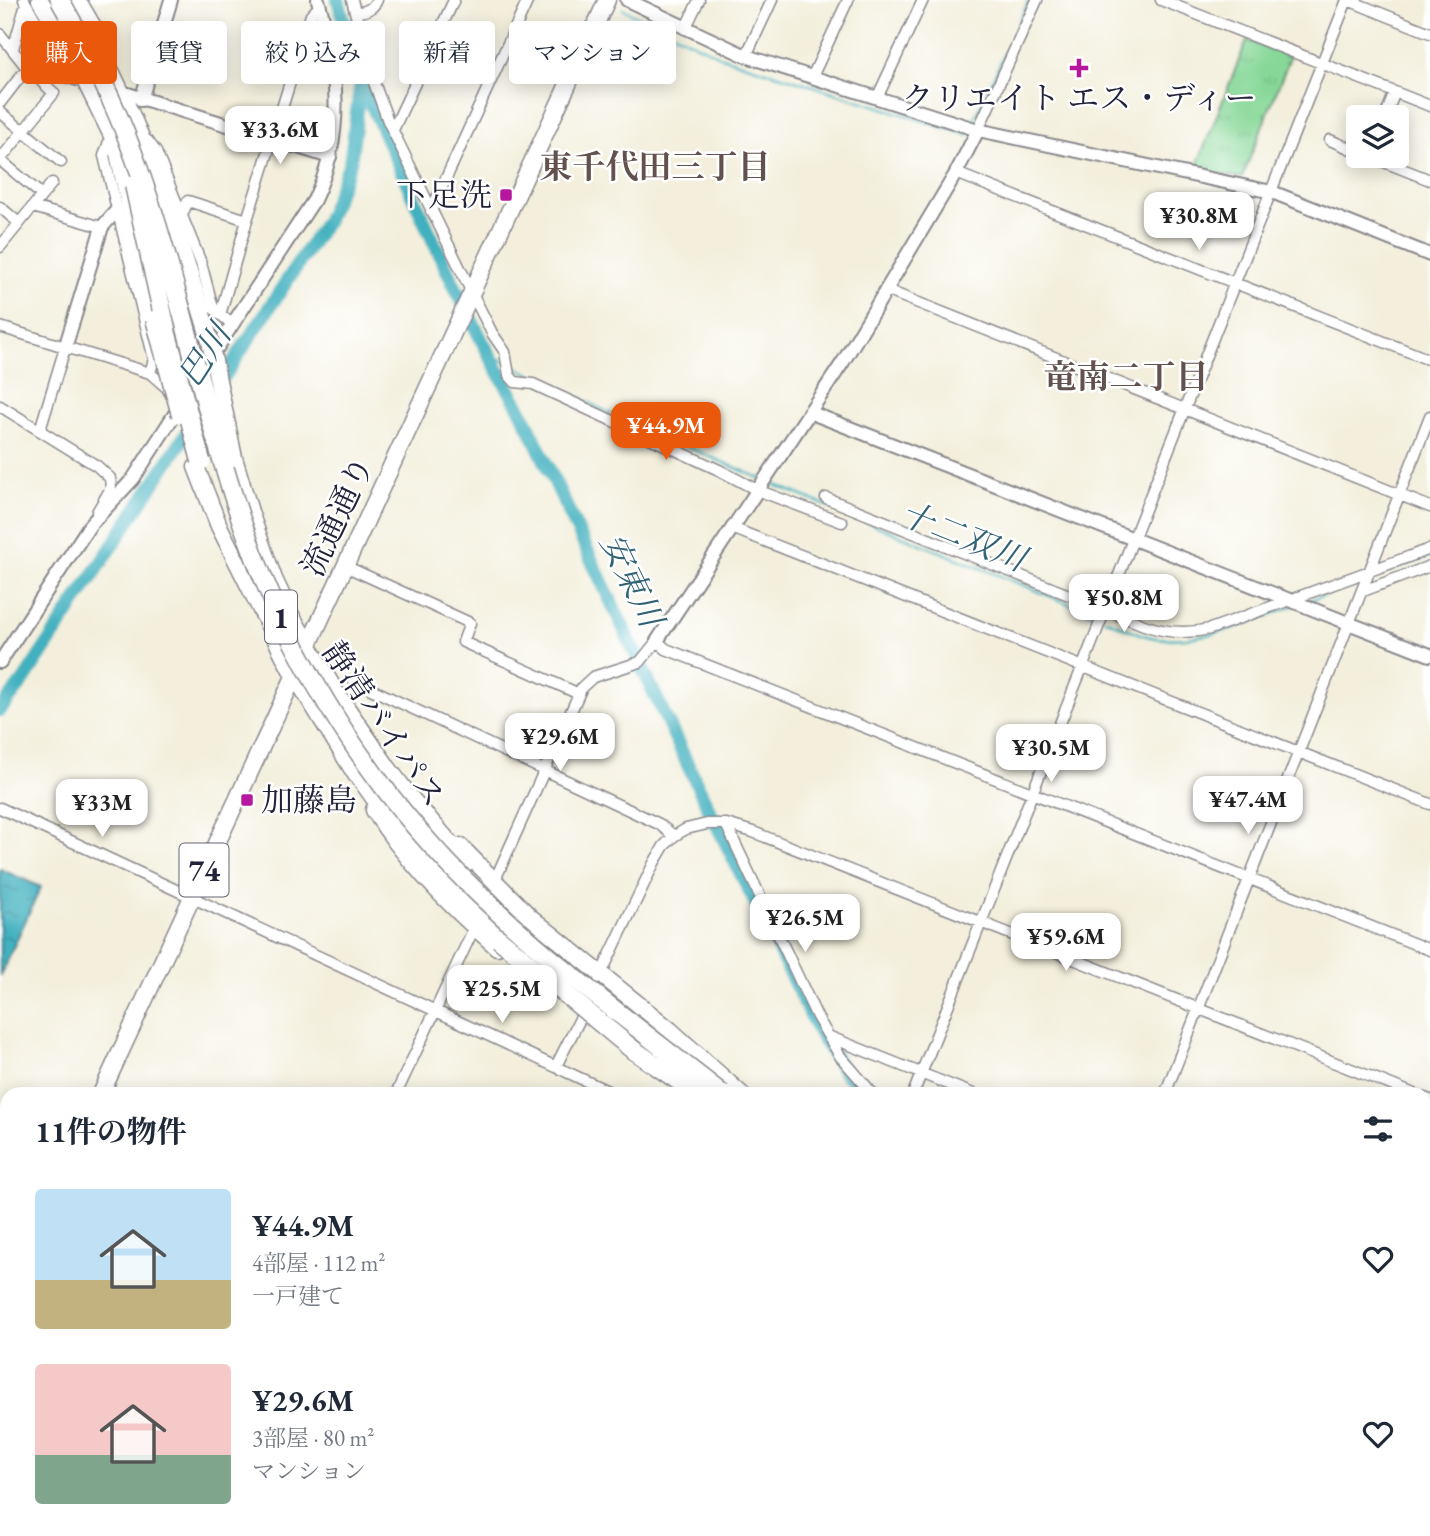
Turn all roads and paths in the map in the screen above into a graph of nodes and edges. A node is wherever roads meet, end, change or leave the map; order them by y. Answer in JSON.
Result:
{"nodes":[{"id":1,"x":60,"y":0,"type":"edge"},
{"id":2,"x":72,"y":0,"type":"edge"},
{"id":3,"x":81,"y":0,"type":"edge"},
{"id":4,"x":171,"y":0,"type":"edge"},
{"id":5,"x":352,"y":0,"type":"edge"},
{"id":6,"x":377,"y":0,"type":"edge"},
{"id":7,"x":454,"y":0,"type":"edge"},
{"id":8,"x":528,"y":0,"type":"edge"},
{"id":9,"x":607,"y":0,"type":"edge"},
{"id":10,"x":627,"y":0,"type":"edge"},
{"id":11,"x":699,"y":0,"type":"edge"},
{"id":12,"x":772,"y":0,"type":"edge"},
{"id":13,"x":848,"y":0,"type":"edge"},
{"id":14,"x":923,"y":0,"type":"edge"},
{"id":15,"x":1037,"y":0,"type":"edge"},
{"id":16,"x":1161,"y":0,"type":"edge"},
{"id":17,"x":1348,"y":0,"type":"edge"},
{"id":18,"x":34,"y":1,"type":"edge"},
{"id":19,"x":319,"y":3,"type":"edge"},
{"id":20,"x":355,"y":12,"type":"junction"},
{"id":21,"x":50,"y":21,"type":"edge"},
{"id":22,"x":84,"y":21,"type":"edge"},
{"id":23,"x":93,"y":21,"type":"edge"},
{"id":24,"x":685,"y":29,"type":"junction"},
{"id":25,"x":1430,"y":33,"type":"edge"},
{"id":26,"x":1,"y":38,"type":"edge"},
{"id":27,"x":13,"y":49,"type":"junction"},
{"id":28,"x":746,"y":56,"type":"junction"},
{"id":29,"x":21,"y":60,"type":"edge"},
{"id":30,"x":1321,"y":64,"type":"junction"},
{"id":31,"x":21,"y":76,"type":"edge"},
{"id":32,"x":812,"y":77,"type":"junction"},
{"id":33,"x":44,"y":84,"type":"edge"},
{"id":34,"x":88,"y":84,"type":"edge"},
{"id":35,"x":95,"y":84,"type":"edge"},
{"id":36,"x":116,"y":84,"type":"edge"},
{"id":37,"x":120,"y":92,"type":"junction"},
{"id":38,"x":1395,"y":92,"type":"junction"},
{"id":39,"x":877,"y":98,"type":"junction"},
{"id":40,"x":141,"y":100,"type":"junction"},
{"id":41,"x":0,"y":103,"type":"edge"},
{"id":42,"x":1390,"y":105,"type":"edge"},
{"id":43,"x":1430,"y":106,"type":"edge"},
{"id":44,"x":0,"y":112,"type":"edge"},
{"id":45,"x":393,"y":130,"type":"junction"},
{"id":46,"x":978,"y":130,"type":"junction"},
{"id":47,"x":23,"y":131,"type":"junction"},
{"id":48,"x":112,"y":133,"type":"junction"},
{"id":49,"x":135,"y":139,"type":"junction"},
{"id":50,"x":272,"y":140,"type":"junction"},
{"id":51,"x":1330,"y":140,"type":"dead end"},
{"id":52,"x":1346,"y":147,"type":"edge"},
{"id":53,"x":330,"y":157,"type":"junction"},
{"id":54,"x":0,"y":160,"type":"edge"},
{"id":55,"x":61,"y":162,"type":"dead end"},
{"id":56,"x":1400,"y":168,"type":"edge"},
{"id":57,"x":956,"y":173,"type":"junction"},
{"id":58,"x":1430,"y":180,"type":"edge"},
{"id":59,"x":133,"y":182,"type":"junction"},
{"id":60,"x":52,"y":183,"type":"dead end"},
{"id":61,"x":1272,"y":192,"type":"junction"},
{"id":62,"x":42,"y":195,"type":"junction"},
{"id":63,"x":0,"y":207,"type":"edge"},
{"id":64,"x":33,"y":207,"type":"junction"},
{"id":65,"x":117,"y":210,"type":"junction"},
{"id":66,"x":431,"y":211,"type":"junction"},
{"id":67,"x":182,"y":215,"type":"junction"},
{"id":68,"x":247,"y":220,"type":"junction"},
{"id":69,"x":19,"y":223,"type":"junction"},
{"id":70,"x":102,"y":227,"type":"junction"},
{"id":71,"x":0,"y":247,"type":"edge"},
{"id":72,"x":1430,"y":255,"type":"edge"},
{"id":73,"x":1236,"y":282,"type":"junction"},
{"id":74,"x":886,"y":290,"type":"junction"},
{"id":75,"x":471,"y":295,"type":"junction"},
{"id":76,"x":220,"y":314,"type":"junction"},
{"id":77,"x":233,"y":325,"type":"junction"},
{"id":78,"x":0,"y":327,"type":"edge"},
{"id":79,"x":65,"y":348,"type":"junction"},
{"id":80,"x":1430,"y":360,"type":"edge"},
{"id":81,"x":150,"y":373,"type":"junction"},
{"id":82,"x":0,"y":405,"type":"edge"},
{"id":83,"x":178,"y":407,"type":"junction"},
{"id":84,"x":1183,"y":410,"type":"junction"},
{"id":85,"x":809,"y":412,"type":"junction"},
{"id":86,"x":1430,"y":416,"type":"edge"},
{"id":87,"x":40,"y":430,"type":"junction"},
{"id":88,"x":234,"y":458,"type":"junction"},
{"id":89,"x":199,"y":464,"type":"junction"},
{"id":90,"x":761,"y":484,"type":"junction"},
{"id":91,"x":1397,"y":495,"type":"junction"},
{"id":92,"x":825,"y":498,"type":"dead end"},
{"id":93,"x":841,"y":503,"type":"junction"},
{"id":94,"x":1430,"y":507,"type":"edge"},
{"id":95,"x":818,"y":514,"type":"junction"},
{"id":96,"x":842,"y":522,"type":"dead end"},
{"id":97,"x":90,"y":525,"type":"junction"},
{"id":98,"x":732,"y":528,"type":"junction"},
{"id":99,"x":1132,"y":538,"type":"junction"},
{"id":100,"x":1430,"y":549,"type":"edge"},
{"id":101,"x":345,"y":566,"type":"junction"},
{"id":102,"x":1430,"y":566,"type":"edge"},
{"id":103,"x":1372,"y":569,"type":"junction"},
{"id":104,"x":1363,"y":591,"type":"junction"},
{"id":105,"x":1290,"y":600,"type":"junction"},
{"id":106,"x":1104,"y":610,"type":"junction"},
{"id":107,"x":1350,"y":624,"type":"junction"},
{"id":108,"x":657,"y":641,"type":"junction"},
{"id":109,"x":308,"y":647,"type":"junction"},
{"id":110,"x":1430,"y":655,"type":"edge"},
{"id":111,"x":0,"y":662,"type":"edge"},
{"id":112,"x":1081,"y":667,"type":"junction"},
{"id":113,"x":294,"y":676,"type":"junction"},
{"id":114,"x":354,"y":681,"type":"dead end"},
{"id":115,"x":579,"y":694,"type":"junction"},
{"id":116,"x":1298,"y":751,"type":"junction"},
{"id":117,"x":377,"y":755,"type":"junction"},
{"id":118,"x":351,"y":764,"type":"junction"},
{"id":119,"x":544,"y":771,"type":"junction"},
{"id":120,"x":1032,"y":793,"type":"junction"},
{"id":121,"x":1430,"y":804,"type":"edge"},
{"id":122,"x":0,"y":808,"type":"edge"},
{"id":123,"x":726,"y":824,"type":"junction"},
{"id":124,"x":674,"y":836,"type":"junction"},
{"id":125,"x":1248,"y":878,"type":"junction"},
{"id":126,"x":494,"y":882,"type":"junction"},
{"id":127,"x":192,"y":898,"type":"junction"},
{"id":128,"x":981,"y":923,"type":"junction"},
{"id":129,"x":475,"y":926,"type":"junction"},
{"id":130,"x":1430,"y":950,"type":"edge"},
{"id":131,"x":600,"y":975,"type":"junction"},
{"id":132,"x":1198,"y":1008,"type":"junction"},
{"id":133,"x":435,"y":1011,"type":"junction"},
{"id":134,"x":581,"y":1016,"type":"junction"},
{"id":135,"x":829,"y":1037,"type":"junction"},
{"id":136,"x":555,"y":1066,"type":"junction"},
{"id":137,"x":921,"y":1073,"type":"junction"},
{"id":138,"x":104,"y":1087,"type":"edge"},
{"id":139,"x":399,"y":1087,"type":"edge"},
{"id":140,"x":599,"y":1087,"type":"edge"},
{"id":141,"x":677,"y":1087,"type":"edge"},
{"id":142,"x":690,"y":1087,"type":"edge"},
{"id":143,"x":692,"y":1087,"type":"edge"},
{"id":144,"x":713,"y":1087,"type":"edge"},
{"id":145,"x":725,"y":1087,"type":"edge"},
{"id":146,"x":733,"y":1087,"type":"edge"},
{"id":147,"x":867,"y":1087,"type":"edge"},
{"id":148,"x":916,"y":1087,"type":"edge"},
{"id":149,"x":956,"y":1087,"type":"edge"},
{"id":150,"x":1168,"y":1087,"type":"edge"},
{"id":151,"x":1396,"y":1087,"type":"edge"}],
"edges":[{"from":1,"to":49,"type":"highway","name":"静清バイパス","number":"1","bridge":true},
{"from":2,"to":22,"type":"main road","number":"1"},
{"from":3,"to":23,"type":"street"},
{"from":4,"to":40,"type":"street"},
{"from":5,"to":20,"type":"street"},
{"from":6,"to":20,"type":"street"},
{"from":7,"to":45,"type":"street"},
{"from":8,"to":66,"type":"street"},
{"from":9,"to":75,"type":"main road","name":"流通通り","number":"74"},
{"from":10,"to":24,"type":"street"},
{"from":11,"to":24,"type":"street"},
{"from":12,"to":28,"type":"street"},
{"from":13,"to":32,"type":"street"},
{"from":14,"to":39,"type":"street"},
{"from":15,"to":46,"type":"street"},
{"from":16,"to":30,"type":"street"},
{"from":17,"to":25,"type":"street"},
{"from":17,"to":30,"type":"street"},
{"from":18,"to":21,"type":"main road","number":"1"},
{"from":18,"to":27,"type":"street"},
{"from":18,"to":59,"type":"highway","name":"静清バイパス","number":"1"},
{"from":19,"to":50,"type":"street"},
{"from":19,"to":53,"type":"street"},
{"from":20,"to":45,"type":"street"},
{"from":24,"to":28,"type":"street"},
{"from":26,"to":27,"type":"street"},
{"from":27,"to":29,"type":"street"},
{"from":28,"to":32,"type":"street"},
{"from":30,"to":38,"type":"street"},
{"from":30,"to":61,"type":"street"},
{"from":31,"to":41,"type":"street"},
{"from":32,"to":39,"type":"street"},
{"from":33,"to":47,"type":"street"},
{"from":34,"to":48,"type":"main road","number":"1"},
{"from":35,"to":37,"type":"street"},
{"from":36,"to":37,"type":"main road","number":"1"},
{"from":37,"to":40,"type":"street"},
{"from":37,"to":49,"type":"main road","number":"1"},
{"from":38,"to":42,"type":"street"},
{"from":38,"to":43,"type":"street"},
{"from":39,"to":46,"type":"street"},
{"from":40,"to":50,"type":"street"},
{"from":44,"to":47,"type":"street"},
{"from":45,"to":66,"type":"street"},
{"from":46,"to":57,"type":"street"},
{"from":46,"to":61,"type":"street"},
{"from":47,"to":54,"type":"street"},
{"from":47,"to":55,"type":"street"},
{"from":48,"to":65,"type":"street"},
{"from":48,"to":89,"type":"main road","number":"1","bridge":true},
{"from":49,"to":67,"type":"street"},
{"from":49,"to":88,"type":"highway","bridge":true},
{"from":49,"to":88,"type":"main road","number":"1","bridge":true},
{"from":49,"to":144,"type":"highway","name":"静清バイパス","number":"1","bridge":true},
{"from":50,"to":53,"type":"street"},
{"from":50,"to":68,"type":"street"},
{"from":51,"to":52,"type":"street"},
{"from":53,"to":77,"type":"street"},
{"from":54,"to":62,"type":"street"},
{"from":56,"to":58,"type":"street"},
{"from":57,"to":73,"type":"street"},
{"from":57,"to":74,"type":"street"},
{"from":59,"to":89,"type":"highway","number":"1","bridge":true},
{"from":59,"to":143,"type":"highway","name":"静清バイパス","number":"1","bridge":true},
{"from":60,"to":62,"type":"street"},
{"from":61,"to":72,"type":"street"},
{"from":61,"to":73,"type":"street"},
{"from":62,"to":64,"type":"street"},
{"from":63,"to":69,"type":"street"},
{"from":64,"to":69,"type":"street"},
{"from":64,"to":70,"type":"street"},
{"from":65,"to":70,"type":"street"},
{"from":65,"to":81,"type":"street"},
{"from":66,"to":75,"type":"street"},
{"from":67,"to":68,"type":"street"},
{"from":67,"to":76,"type":"street"},
{"from":68,"to":76,"type":"street"},
{"from":69,"to":71,"type":"street"},
{"from":70,"to":79,"type":"street"},
{"from":73,"to":80,"type":"street"},
{"from":73,"to":84,"type":"street"},
{"from":74,"to":84,"type":"street"},
{"from":74,"to":85,"type":"street"},
{"from":75,"to":90,"type":"street"},
{"from":75,"to":101,"type":"main road","name":"流通通り","number":"74"},
{"from":76,"to":77,"type":"street"},
{"from":77,"to":83,"type":"street"},
{"from":78,"to":79,"type":"street"},
{"from":79,"to":81,"type":"street"},
{"from":79,"to":87,"type":"street"},
{"from":81,"to":83,"type":"street"},
{"from":82,"to":87,"type":"street"},
{"from":83,"to":97,"type":"street"},
{"from":84,"to":91,"type":"street"},
{"from":84,"to":99,"type":"street"},
{"from":85,"to":90,"type":"street"},
{"from":85,"to":99,"type":"street"},
{"from":86,"to":91,"type":"street"},
{"from":87,"to":97,"type":"street"},
{"from":88,"to":109,"type":"main road","number":"1"},
{"from":89,"to":113,"type":"main road","number":"1"},
{"from":90,"to":95,"type":"street"},
{"from":90,"to":98,"type":"street"},
{"from":91,"to":94,"type":"street"},
{"from":91,"to":103,"type":"street"},
{"from":92,"to":93,"type":"street"},
{"from":93,"to":95,"type":"street"},
{"from":93,"to":106,"type":"street"},
{"from":95,"to":96,"type":"street"},
{"from":97,"to":111,"type":"street"},
{"from":98,"to":108,"type":"street"},
{"from":98,"to":112,"type":"street"},
{"from":99,"to":105,"type":"street"},
{"from":99,"to":106,"type":"street"},
{"from":100,"to":103,"type":"street"},
{"from":101,"to":109,"type":"main road","name":"流通通り","number":"74"},
{"from":101,"to":115,"type":"street"},
{"from":102,"to":104,"type":"street"},
{"from":103,"to":104,"type":"street"},
{"from":103,"to":105,"type":"street"},
{"from":104,"to":107,"type":"street"},
{"from":105,"to":106,"type":"street"},
{"from":105,"to":107,"type":"street"},
{"from":106,"to":112,"type":"street"},
{"from":107,"to":110,"type":"street"},
{"from":107,"to":116,"type":"street"},
{"from":108,"to":115,"type":"street"},
{"from":108,"to":120,"type":"street"},
{"from":109,"to":113,"type":"main road","name":"流通通り","number":"74"},
{"from":109,"to":117,"type":"main road","number":"1"},
{"from":112,"to":116,"type":"street"},
{"from":112,"to":120,"type":"street"},
{"from":113,"to":118,"type":"main road","number":"1"},
{"from":113,"to":127,"type":"main road","name":"流通通り","number":"74"},
{"from":114,"to":119,"type":"street"},
{"from":115,"to":119,"type":"street"},
{"from":116,"to":121,"type":"street"},
{"from":116,"to":125,"type":"street"},
{"from":117,"to":126,"type":"main road","number":"1"},
{"from":117,"to":145,"type":"highway","number":"1"},
{"from":118,"to":129,"type":"main road","number":"1"},
{"from":118,"to":142,"type":"highway","number":"1","bridge":true},
{"from":119,"to":124,"type":"street"},
{"from":119,"to":126,"type":"street"},
{"from":120,"to":125,"type":"street"},
{"from":120,"to":128,"type":"street"},
{"from":122,"to":127,"type":"street"},
{"from":123,"to":124,"type":"street"},
{"from":123,"to":128,"type":"street"},
{"from":123,"to":135,"type":"street"},
{"from":124,"to":131,"type":"street"},
{"from":125,"to":130,"type":"street"},
{"from":125,"to":132,"type":"street"},
{"from":126,"to":131,"type":"main road","number":"1"},
{"from":127,"to":133,"type":"street"},
{"from":127,"to":138,"type":"main road","name":"流通通り","number":"74"},
{"from":128,"to":132,"type":"street"},
{"from":128,"to":137,"type":"street"},
{"from":129,"to":133,"type":"street"},
{"from":129,"to":134,"type":"main road","number":"1"},
{"from":131,"to":134,"type":"street"},
{"from":131,"to":146,"type":"main road","number":"1"},
{"from":132,"to":150,"type":"street"},
{"from":132,"to":151,"type":"street"},
{"from":133,"to":136,"type":"street"},
{"from":133,"to":139,"type":"street"},
{"from":134,"to":136,"type":"street"},
{"from":134,"to":141,"type":"main road","number":"1"},
{"from":135,"to":137,"type":"street"},
{"from":135,"to":147,"type":"street"},
{"from":136,"to":140,"type":"street"},
{"from":137,"to":148,"type":"street"},
{"from":137,"to":149,"type":"street"}]}
